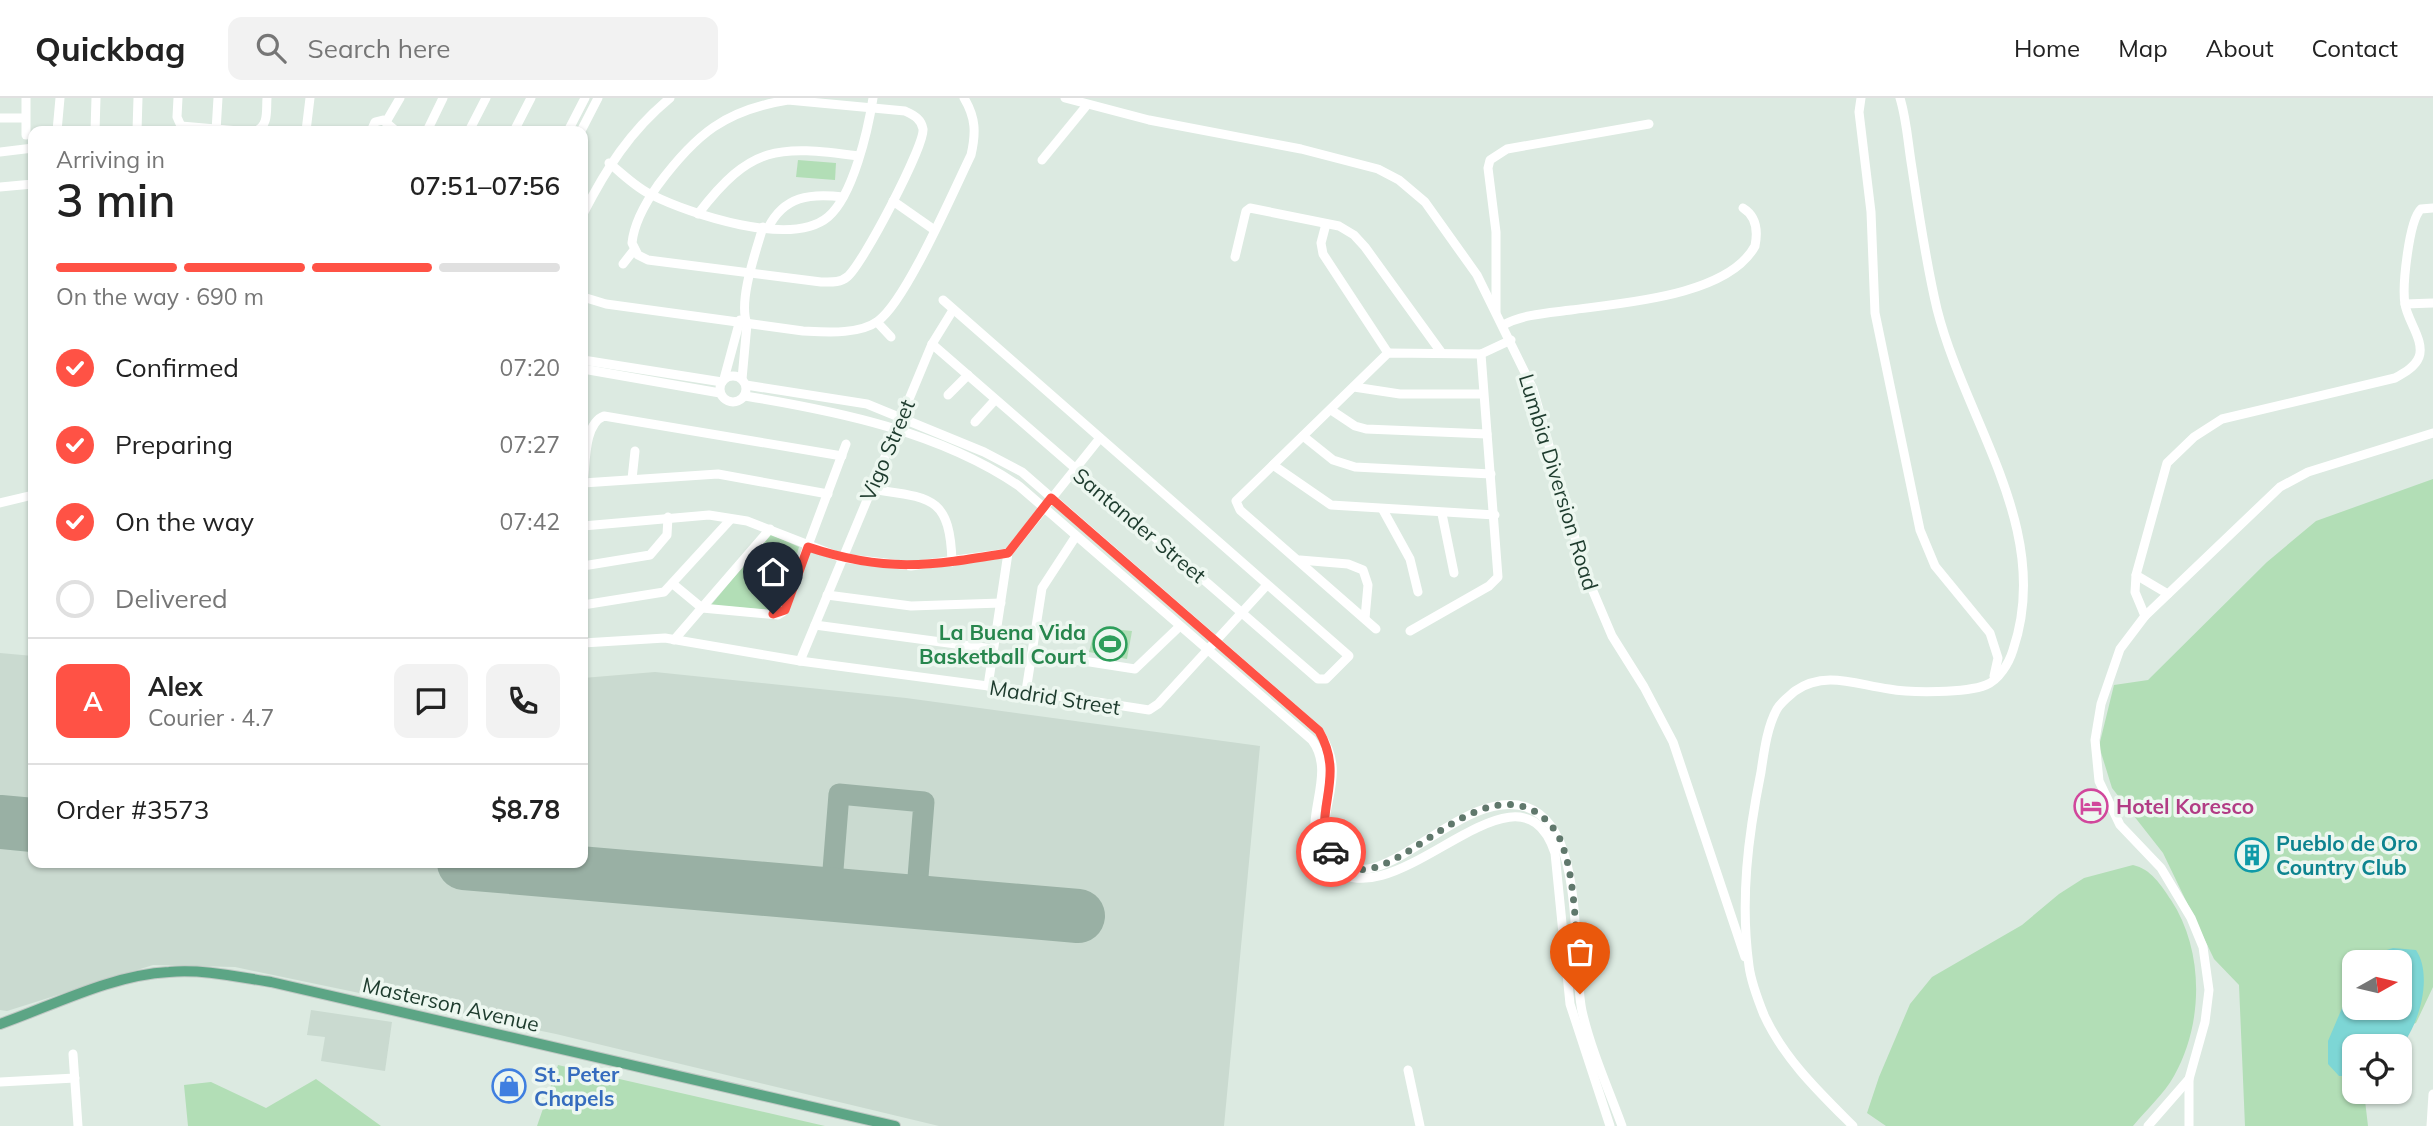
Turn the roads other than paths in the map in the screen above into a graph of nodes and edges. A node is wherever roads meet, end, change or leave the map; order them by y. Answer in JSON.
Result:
{"nodes":[{"id":1,"x":26,"y":98,"type":"edge"},
{"id":2,"x":60,"y":98,"type":"edge"},
{"id":3,"x":96,"y":98,"type":"edge"},
{"id":4,"x":138,"y":98,"type":"edge"},
{"id":5,"x":178,"y":98,"type":"edge"},
{"id":6,"x":218,"y":98,"type":"edge"},
{"id":7,"x":267,"y":98,"type":"edge"},
{"id":8,"x":310,"y":98,"type":"edge"},
{"id":9,"x":400,"y":98,"type":"edge"},
{"id":10,"x":443,"y":98,"type":"edge"},
{"id":11,"x":486,"y":98,"type":"edge"},
{"id":12,"x":531,"y":98,"type":"edge"},
{"id":13,"x":585,"y":98,"type":"edge"},
{"id":14,"x":598,"y":98,"type":"edge"},
{"id":15,"x":670,"y":98,"type":"edge"},
{"id":16,"x":964,"y":98,"type":"edge"},
{"id":17,"x":1065,"y":98,"type":"edge"},
{"id":18,"x":1861,"y":98,"type":"edge"},
{"id":19,"x":1900,"y":98,"type":"edge"},
{"id":20,"x":872,"y":102,"type":"edge"},
{"id":21,"x":1087,"y":105,"type":"junction"},
{"id":22,"x":0,"y":118,"type":"edge"},
{"id":23,"x":25,"y":118,"type":"junction"},
{"id":24,"x":1649,"y":124,"type":"dead end"},
{"id":25,"x":57,"y":126,"type":"edge"},
{"id":26,"x":95,"y":126,"type":"edge"},
{"id":27,"x":137,"y":126,"type":"edge"},
{"id":28,"x":181,"y":126,"type":"edge"},
{"id":29,"x":216,"y":126,"type":"edge"},
{"id":30,"x":264,"y":126,"type":"edge"},
{"id":31,"x":307,"y":126,"type":"edge"},
{"id":32,"x":392,"y":126,"type":"edge"},
{"id":33,"x":429,"y":126,"type":"edge"},
{"id":34,"x":472,"y":126,"type":"edge"},
{"id":35,"x":517,"y":126,"type":"edge"},
{"id":36,"x":571,"y":126,"type":"edge"},
{"id":37,"x":584,"y":126,"type":"edge"},
{"id":38,"x":26,"y":135,"type":"dead end"},
{"id":39,"x":28,"y":149,"type":"edge"},
{"id":40,"x":0,"y":152,"type":"edge"},
{"id":41,"x":859,"y":156,"type":"junction"},
{"id":42,"x":1042,"y":160,"type":"dead end"},
{"id":43,"x":609,"y":163,"type":"junction"},
{"id":44,"x":28,"y":184,"type":"edge"},
{"id":45,"x":0,"y":187,"type":"edge"},
{"id":46,"x":651,"y":195,"type":"junction"},
{"id":47,"x":843,"y":197,"type":"junction"},
{"id":48,"x":893,"y":201,"type":"junction"},
{"id":49,"x":588,"y":204,"type":"edge"},
{"id":50,"x":1742,"y":208,"type":"dead end"},
{"id":51,"x":2433,"y":208,"type":"edge"},
{"id":52,"x":698,"y":214,"type":"junction"},
{"id":53,"x":1326,"y":224,"type":"junction"},
{"id":54,"x":765,"y":228,"type":"junction"},
{"id":55,"x":933,"y":229,"type":"junction"},
{"id":56,"x":634,"y":250,"type":"junction"},
{"id":57,"x":1234,"y":257,"type":"dead end"},
{"id":58,"x":623,"y":264,"type":"dead end"},
{"id":59,"x":750,"y":274,"type":"junction"},
{"id":60,"x":588,"y":299,"type":"edge"},
{"id":61,"x":943,"y":300,"type":"dead end"},
{"id":62,"x":2433,"y":303,"type":"edge"},
{"id":63,"x":2405,"y":304,"type":"junction"},
{"id":64,"x":953,"y":310,"type":"junction"},
{"id":65,"x":1496,"y":314,"type":"junction"},
{"id":66,"x":743,"y":321,"type":"junction"},
{"id":67,"x":877,"y":322,"type":"junction"},
{"id":68,"x":1503,"y":325,"type":"junction"},
{"id":69,"x":891,"y":337,"type":"dead end"},
{"id":70,"x":1511,"y":340,"type":"junction"},
{"id":71,"x":932,"y":344,"type":"junction"},
{"id":72,"x":1441,"y":352,"type":"junction"},
{"id":73,"x":1388,"y":353,"type":"junction"},
{"id":74,"x":1481,"y":354,"type":"junction"},
{"id":75,"x":588,"y":361,"type":"edge"},
{"id":76,"x":588,"y":370,"type":"edge"},
{"id":77,"x":968,"y":375,"type":"junction"},
{"id":78,"x":723,"y":380,"type":"junction"},
{"id":79,"x":744,"y":382,"type":"junction"},
{"id":80,"x":1354,"y":387,"type":"junction"},
{"id":81,"x":720,"y":393,"type":"junction"},
{"id":82,"x":1483,"y":394,"type":"junction"},
{"id":83,"x":745,"y":396,"type":"junction"},
{"id":84,"x":948,"y":396,"type":"dead end"},
{"id":85,"x":995,"y":400,"type":"junction"},
{"id":86,"x":1331,"y":410,"type":"junction"},
{"id":87,"x":901,"y":418,"type":"junction"},
{"id":88,"x":975,"y":422,"type":"dead end"},
{"id":89,"x":895,"y":430,"type":"junction"},
{"id":90,"x":2433,"y":433,"type":"edge"},
{"id":91,"x":1487,"y":434,"type":"junction"},
{"id":92,"x":1303,"y":436,"type":"junction"},
{"id":93,"x":1100,"y":438,"type":"junction"},
{"id":94,"x":846,"y":444,"type":"dead end"},
{"id":95,"x":588,"y":449,"type":"edge"},
{"id":96,"x":635,"y":451,"type":"dead end"},
{"id":97,"x":842,"y":456,"type":"junction"},
{"id":98,"x":1273,"y":465,"type":"junction"},
{"id":99,"x":1074,"y":468,"type":"junction"},
{"id":100,"x":1491,"y":474,"type":"junction"},
{"id":101,"x":632,"y":479,"type":"junction"},
{"id":102,"x":588,"y":483,"type":"edge"},
{"id":103,"x":870,"y":489,"type":"junction"},
{"id":104,"x":828,"y":494,"type":"junction"},
{"id":105,"x":28,"y":496,"type":"edge"},
{"id":106,"x":1051,"y":498,"type":"junction"},
{"id":107,"x":0,"y":503,"type":"edge"},
{"id":108,"x":1044,"y":508,"type":"junction"},
{"id":109,"x":1383,"y":510,"type":"junction"},
{"id":110,"x":1442,"y":514,"type":"junction"},
{"id":111,"x":1495,"y":515,"type":"junction"},
{"id":112,"x":668,"y":517,"type":"junction"},
{"id":113,"x":731,"y":519,"type":"junction"},
{"id":114,"x":588,"y":525,"type":"edge"},
{"id":115,"x":770,"y":529,"type":"junction"},
{"id":116,"x":1076,"y":536,"type":"junction"},
{"id":117,"x":808,"y":547,"type":"junction"},
{"id":118,"x":1008,"y":553,"type":"junction"},
{"id":119,"x":842,"y":558,"type":"junction"},
{"id":120,"x":1300,"y":560,"type":"junction"},
{"id":121,"x":952,"y":562,"type":"junction"},
{"id":122,"x":588,"y":565,"type":"edge"},
{"id":123,"x":1454,"y":573,"type":"dead end"},
{"id":124,"x":2136,"y":575,"type":"junction"},
{"id":125,"x":673,"y":584,"type":"junction"},
{"id":126,"x":1267,"y":585,"type":"junction"},
{"id":127,"x":1418,"y":592,"type":"dead end"},
{"id":128,"x":2168,"y":594,"type":"junction"},
{"id":129,"x":827,"y":595,"type":"junction"},
{"id":130,"x":1001,"y":603,"type":"junction"},
{"id":131,"x":588,"y":604,"type":"edge"},
{"id":132,"x":702,"y":608,"type":"junction"},
{"id":133,"x":1242,"y":612,"type":"junction"},
{"id":134,"x":2145,"y":617,"type":"junction"},
{"id":135,"x":1365,"y":618,"type":"junction"},
{"id":136,"x":815,"y":625,"type":"junction"},
{"id":137,"x":1180,"y":626,"type":"junction"},
{"id":138,"x":1376,"y":629,"type":"dead end"},
{"id":139,"x":1409,"y":631,"type":"dead end"},
{"id":140,"x":674,"y":640,"type":"junction"},
{"id":141,"x":1216,"y":641,"type":"junction"},
{"id":142,"x":588,"y":643,"type":"edge"},
{"id":143,"x":993,"y":649,"type":"junction"},
{"id":144,"x":1207,"y":651,"type":"junction"},
{"id":145,"x":1032,"y":653,"type":"junction"},
{"id":146,"x":800,"y":661,"type":"junction"},
{"id":147,"x":1992,"y":681,"type":"junction"},
{"id":148,"x":988,"y":686,"type":"junction"},
{"id":149,"x":1026,"y":691,"type":"junction"},
{"id":150,"x":1288,"y":703,"type":"junction"},
{"id":151,"x":1280,"y":713,"type":"junction"},
{"id":152,"x":1749,"y":969,"type":"junction"},
{"id":153,"x":0,"y":1024,"type":"edge"},
{"id":154,"x":74,"y":1054,"type":"dead end"},
{"id":155,"x":1408,"y":1070,"type":"dead end"},
{"id":156,"x":75,"y":1078,"type":"junction"},
{"id":157,"x":2189,"y":1079,"type":"junction"},
{"id":158,"x":0,"y":1082,"type":"edge"},
{"id":159,"x":2433,"y":1094,"type":"edge"},
{"id":160,"x":78,"y":1126,"type":"edge"},
{"id":161,"x":895,"y":1126,"type":"edge"},
{"id":162,"x":1420,"y":1126,"type":"edge"},
{"id":163,"x":1610,"y":1126,"type":"edge"},
{"id":164,"x":1622,"y":1126,"type":"edge"},
{"id":165,"x":1853,"y":1126,"type":"edge"},
{"id":166,"x":2148,"y":1126,"type":"edge"},
{"id":167,"x":2189,"y":1126,"type":"edge"},
{"id":168,"x":2431,"y":1126,"type":"edge"}],
"edges":[{"from":1,"to":23,"type":"street"},
{"from":2,"to":25,"type":"street"},
{"from":3,"to":26,"type":"street"},
{"from":4,"to":27,"type":"street"},
{"from":5,"to":28,"type":"street"},
{"from":6,"to":29,"type":"street"},
{"from":7,"to":30,"type":"street"},
{"from":8,"to":31,"type":"street"},
{"from":9,"to":32,"type":"street"},
{"from":10,"to":33,"type":"street"},
{"from":11,"to":34,"type":"street"},
{"from":12,"to":35,"type":"street"},
{"from":13,"to":36,"type":"street"},
{"from":14,"to":37,"type":"street"},
{"from":15,"to":43,"type":"street"},
{"from":16,"to":55,"type":"street"},
{"from":17,"to":21,"type":"street","name":"Lumbia Diversion Road"},
{"from":18,"to":147,"type":"street"},
{"from":19,"to":147,"type":"street"},
{"from":20,"to":41,"type":"street"},
{"from":20,"to":46,"type":"street"},
{"from":20,"to":48,"type":"street"},
{"from":21,"to":42,"type":"street"},
{"from":21,"to":65,"type":"street","name":"Lumbia Diversion Road"},
{"from":22,"to":23,"type":"street"},
{"from":23,"to":38,"type":"street"},
{"from":24,"to":65,"type":"street"},
{"from":39,"to":40,"type":"street"},
{"from":41,"to":47,"type":"street"},
{"from":41,"to":52,"type":"street"},
{"from":43,"to":46,"type":"street"},
{"from":43,"to":49,"type":"street"},
{"from":44,"to":45,"type":"street"},
{"from":46,"to":52,"type":"street"},
{"from":46,"to":56,"type":"street"},
{"from":47,"to":54,"type":"street"},
{"from":47,"to":54,"type":"street"},
{"from":48,"to":55,"type":"street"},
{"from":48,"to":59,"type":"street"},
{"from":50,"to":68,"type":"street"},
{"from":51,"to":63,"type":"street"},
{"from":52,"to":54,"type":"street"},
{"from":53,"to":57,"type":"street"},
{"from":53,"to":72,"type":"street"},
{"from":53,"to":73,"type":"street"},
{"from":54,"to":59,"type":"street"},
{"from":55,"to":67,"type":"street"},
{"from":56,"to":58,"type":"street"},
{"from":56,"to":59,"type":"street"},
{"from":59,"to":66,"type":"street"},
{"from":60,"to":66,"type":"street"},
{"from":61,"to":64,"type":"street"},
{"from":62,"to":63,"type":"street"},
{"from":63,"to":124,"type":"street"},
{"from":64,"to":71,"type":"street","name":"Vigo Street"},
{"from":64,"to":93,"type":"street"},
{"from":65,"to":68,"type":"street","name":"Lumbia Diversion Road"},
{"from":66,"to":67,"type":"street"},
{"from":66,"to":78,"type":"street"},
{"from":66,"to":79,"type":"street"},
{"from":67,"to":69,"type":"street"},
{"from":68,"to":70,"type":"street","name":"Lumbia Diversion Road"},
{"from":70,"to":74,"type":"street"},
{"from":70,"to":152,"type":"street","name":"Lumbia Diversion Road"},
{"from":71,"to":77,"type":"street","name":"Santander Street"},
{"from":71,"to":87,"type":"street","name":"Vigo Street"},
{"from":72,"to":73,"type":"street"},
{"from":72,"to":74,"type":"street"},
{"from":73,"to":80,"type":"street"},
{"from":74,"to":82,"type":"street"},
{"from":75,"to":78,"type":"street"},
{"from":76,"to":81,"type":"street"},
{"from":77,"to":84,"type":"street"},
{"from":77,"to":85,"type":"street","name":"Santander Street"},
{"from":78,"to":79,"type":"street"},
{"from":78,"to":81,"type":"street"},
{"from":79,"to":83,"type":"street"},
{"from":79,"to":87,"type":"street"},
{"from":80,"to":82,"type":"street"},
{"from":80,"to":86,"type":"street"},
{"from":81,"to":83,"type":"street"},
{"from":82,"to":91,"type":"street"},
{"from":83,"to":89,"type":"street"},
{"from":85,"to":88,"type":"street"},
{"from":85,"to":99,"type":"street","name":"Santander Street"},
{"from":86,"to":91,"type":"street"},
{"from":86,"to":92,"type":"street"},
{"from":87,"to":89,"type":"street","name":"Vigo Street"},
{"from":87,"to":106,"type":"street"},
{"from":89,"to":103,"type":"street","name":"Vigo Street"},
{"from":89,"to":108,"type":"street"},
{"from":90,"to":128,"type":"street"},
{"from":91,"to":100,"type":"street"},
{"from":92,"to":98,"type":"street"},
{"from":92,"to":100,"type":"street"},
{"from":93,"to":99,"type":"street"},
{"from":93,"to":126,"type":"street"},
{"from":94,"to":97,"type":"street"},
{"from":95,"to":97,"type":"street"},
{"from":96,"to":101,"type":"street"},
{"from":97,"to":104,"type":"street"},
{"from":98,"to":109,"type":"street"},
{"from":98,"to":120,"type":"street"},
{"from":99,"to":106,"type":"street"},
{"from":99,"to":133,"type":"street","name":"Santander Street"},
{"from":100,"to":111,"type":"street"},
{"from":101,"to":102,"type":"street"},
{"from":101,"to":104,"type":"street"},
{"from":103,"to":119,"type":"street","name":"Vigo Street"},
{"from":103,"to":121,"type":"street"},
{"from":104,"to":117,"type":"street"},
{"from":105,"to":107,"type":"street"},
{"from":106,"to":108,"type":"street"},
{"from":106,"to":141,"type":"street"},
{"from":108,"to":116,"type":"street"},
{"from":108,"to":118,"type":"street"},
{"from":109,"to":110,"type":"street"},
{"from":109,"to":127,"type":"street"},
{"from":110,"to":111,"type":"street"},
{"from":110,"to":123,"type":"street"},
{"from":111,"to":139,"type":"street"},
{"from":112,"to":113,"type":"street"},
{"from":112,"to":114,"type":"street"},
{"from":112,"to":122,"type":"street"},
{"from":113,"to":115,"type":"street"},
{"from":113,"to":125,"type":"street"},
{"from":115,"to":117,"type":"street"},
{"from":115,"to":132,"type":"street"},
{"from":116,"to":137,"type":"street"},
{"from":116,"to":145,"type":"street"},
{"from":117,"to":119,"type":"street"},
{"from":117,"to":132,"type":"street"},
{"from":118,"to":121,"type":"street"},
{"from":118,"to":130,"type":"street"},
{"from":119,"to":121,"type":"street"},
{"from":119,"to":129,"type":"street","name":"Vigo Street"},
{"from":120,"to":135,"type":"street"},
{"from":120,"to":135,"type":"street"},
{"from":124,"to":128,"type":"street"},
{"from":124,"to":134,"type":"street"},
{"from":125,"to":131,"type":"street"},
{"from":125,"to":132,"type":"street"},
{"from":126,"to":133,"type":"street","name":"Madrid Street"},
{"from":126,"to":133,"type":"street","name":"Santander Street"},
{"from":128,"to":134,"type":"street"},
{"from":129,"to":130,"type":"street"},
{"from":129,"to":136,"type":"street","name":"Vigo Street"},
{"from":130,"to":143,"type":"street"},
{"from":132,"to":140,"type":"street"},
{"from":133,"to":141,"type":"street","name":"Madrid Street"},
{"from":134,"to":157,"type":"street"},
{"from":135,"to":138,"type":"street"},
{"from":136,"to":143,"type":"street"},
{"from":136,"to":146,"type":"street","name":"Vigo Street"},
{"from":137,"to":144,"type":"street"},
{"from":137,"to":145,"type":"street"},
{"from":140,"to":142,"type":"street","name":"Madrid Street"},
{"from":140,"to":146,"type":"street","name":"Madrid Street"},
{"from":141,"to":144,"type":"street","name":"Madrid Street"},
{"from":141,"to":150,"type":"street"},
{"from":143,"to":148,"type":"street"},
{"from":144,"to":149,"type":"street","name":"Madrid Street"},
{"from":144,"to":151,"type":"street"},
{"from":145,"to":149,"type":"street"},
{"from":146,"to":148,"type":"street","name":"Madrid Street"},
{"from":147,"to":152,"type":"street"},
{"from":148,"to":149,"type":"street","name":"Madrid Street"},
{"from":150,"to":151,"type":"street"},
{"from":150,"to":164,"type":"street"},
{"from":151,"to":163,"type":"street"},
{"from":152,"to":165,"type":"street"},
{"from":153,"to":161,"type":"main road","name":"Masterson Avenue"},
{"from":154,"to":156,"type":"street"},
{"from":155,"to":162,"type":"street"},
{"from":156,"to":158,"type":"street"},
{"from":156,"to":160,"type":"street"},
{"from":157,"to":166,"type":"street"},
{"from":157,"to":167,"type":"street"},
{"from":159,"to":168,"type":"street"}]}
